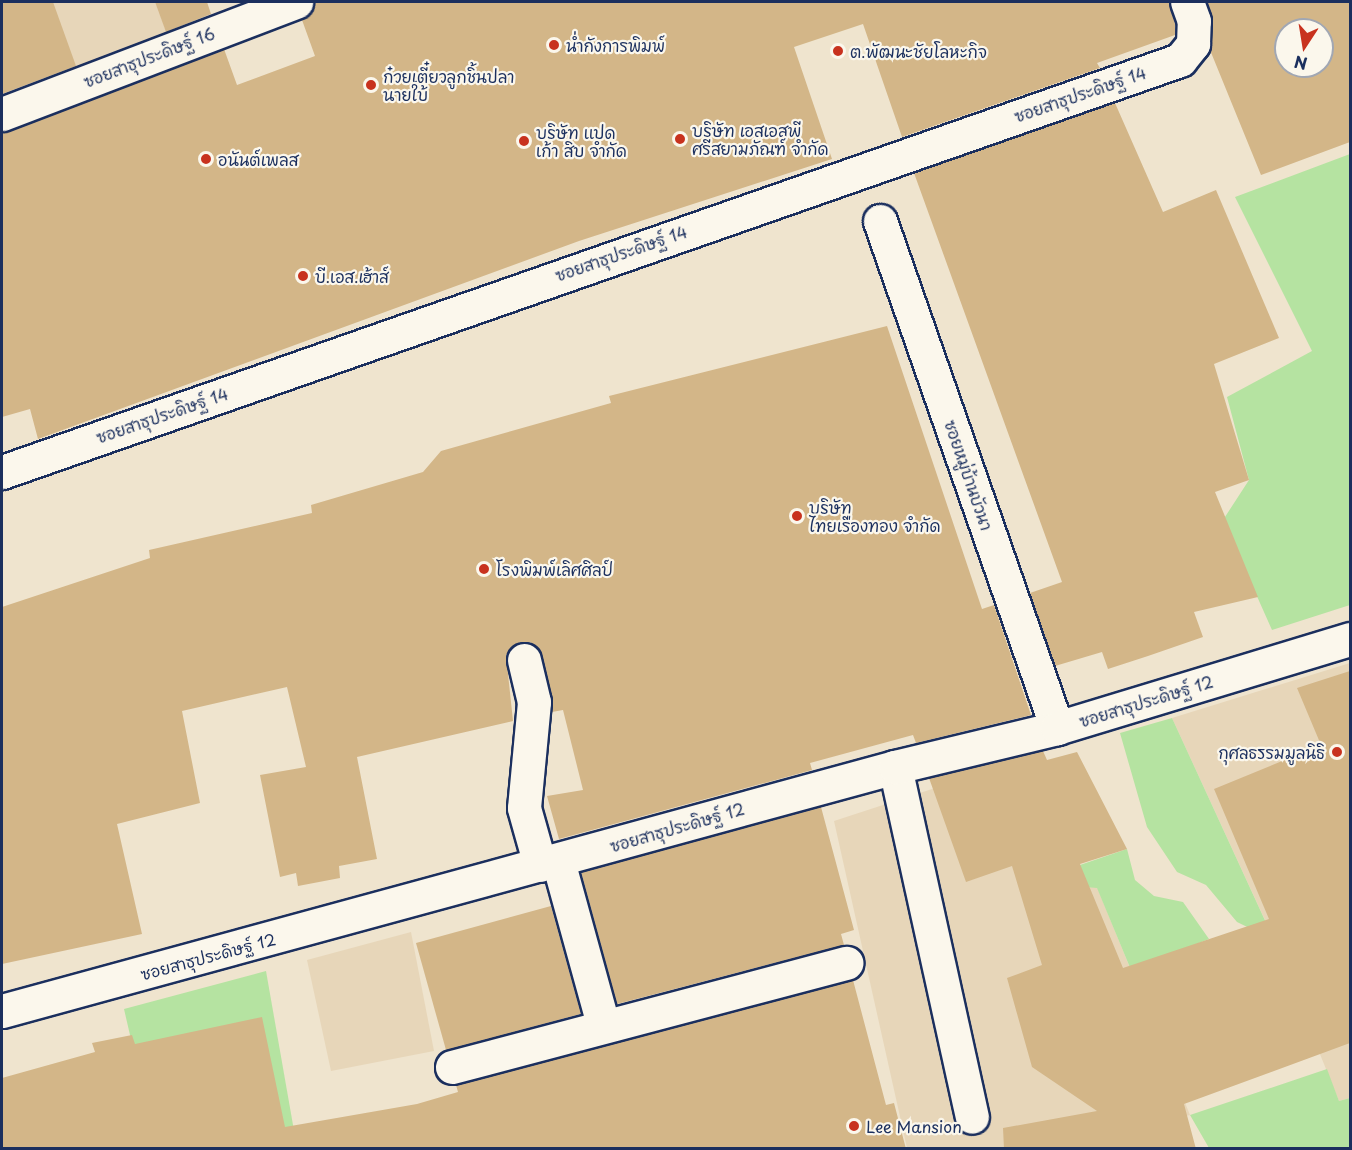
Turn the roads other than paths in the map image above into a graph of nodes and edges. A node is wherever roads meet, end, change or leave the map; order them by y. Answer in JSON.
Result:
{"nodes":[{"id":1,"x":296,"y":2,"type":"edge"},
{"id":2,"x":1187,"y":2,"type":"edge"},
{"id":3,"x":2,"y":114,"type":"edge"},
{"id":4,"x":880,"y":221,"type":"dead end"},
{"id":5,"x":2,"y":472,"type":"edge"},
{"id":6,"x":1350,"y":639,"type":"edge"},
{"id":7,"x":525,"y":660,"type":"dead end"},
{"id":8,"x":1057,"y":728,"type":"junction"},
{"id":9,"x":895,"y":767,"type":"junction"},
{"id":10,"x":549,"y":863,"type":"junction"},
{"id":11,"x":847,"y":963,"type":"dead end"},
{"id":12,"x":2,"y":1011,"type":"edge"},
{"id":13,"x":603,"y":1024,"type":"junction"},
{"id":14,"x":452,"y":1067,"type":"dead end"},
{"id":15,"x":972,"y":1116,"type":"dead end"}],
"edges":[{"from":1,"to":3,"type":"street","name":"ซอยสาธุประดิษฐ์ 16"},
{"from":2,"to":5,"type":"street","name":"ซอยสาธุประดิษฐ์ 14"},
{"from":4,"to":8,"type":"street","name":"ซอยหมู่บ้านบัวนา"},
{"from":6,"to":8,"type":"street","name":"ซอยสาธุประดิษฐ์ 12"},
{"from":7,"to":10,"type":"street"},
{"from":8,"to":9,"type":"street","name":"ซอยสาธุประดิษฐ์ 12"},
{"from":9,"to":10,"type":"street","name":"ซอยสาธุประดิษฐ์ 12"},
{"from":9,"to":15,"type":"street"},
{"from":10,"to":12,"type":"street","name":"ซอยสาธุประดิษฐ์ 12"},
{"from":10,"to":13,"type":"street"},
{"from":11,"to":13,"type":"street"},
{"from":13,"to":14,"type":"street"}]}
